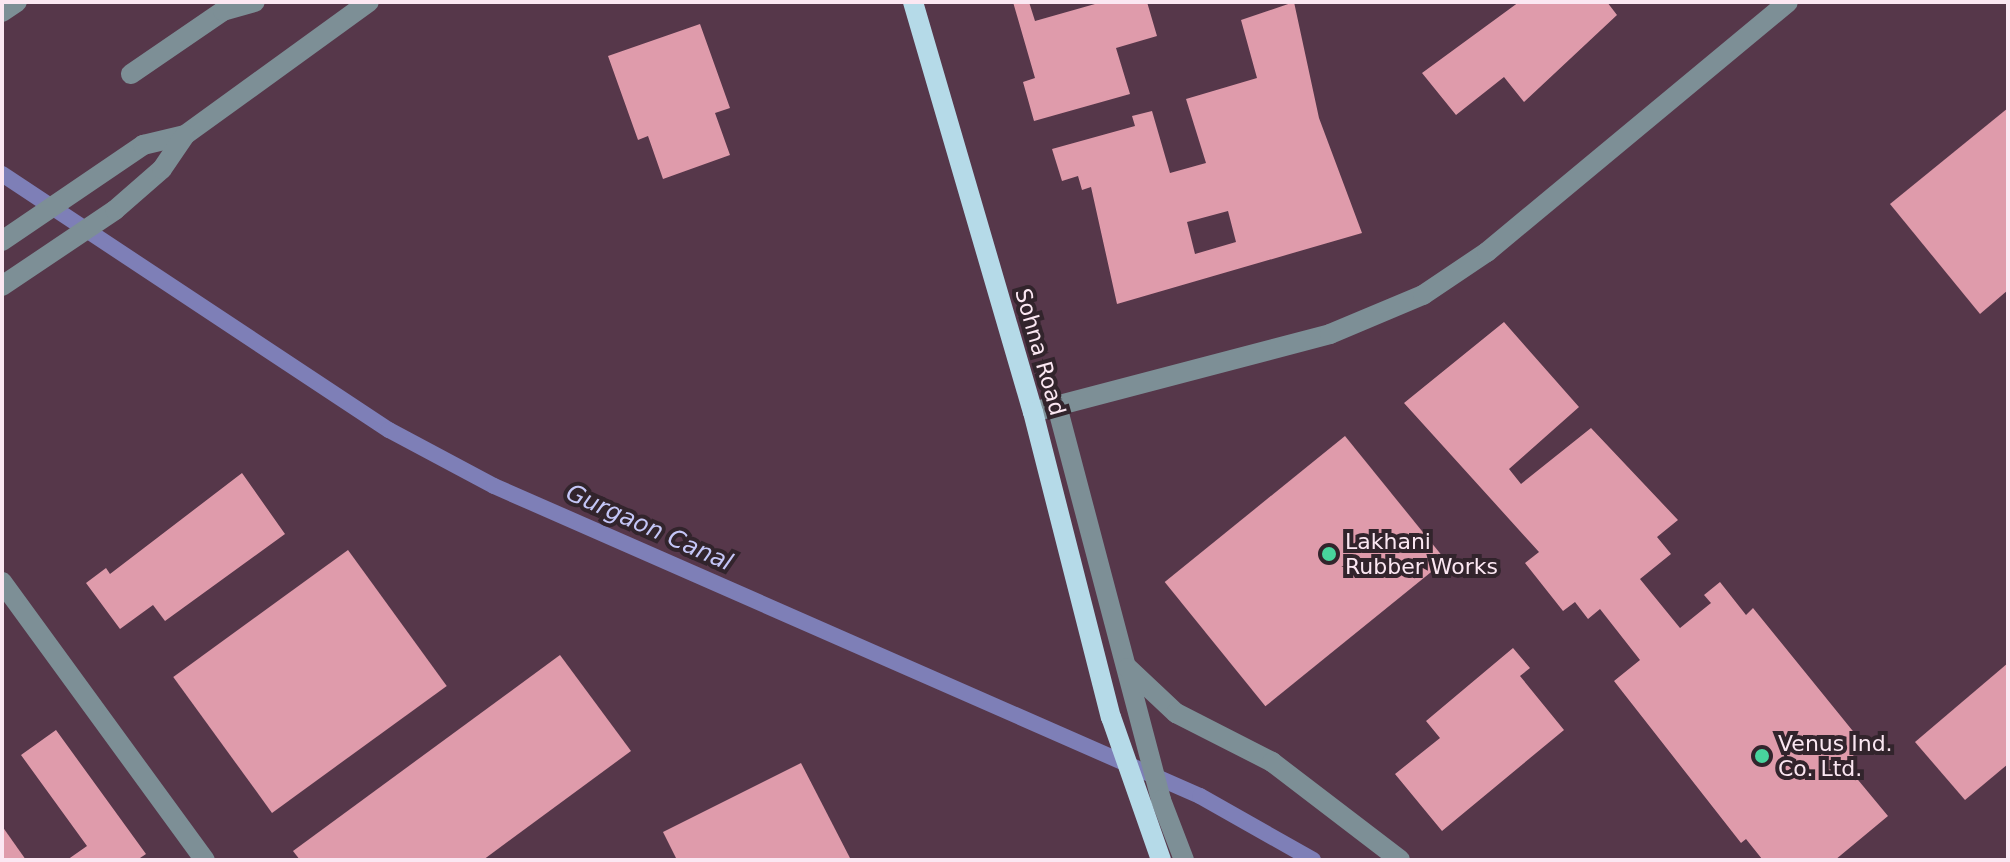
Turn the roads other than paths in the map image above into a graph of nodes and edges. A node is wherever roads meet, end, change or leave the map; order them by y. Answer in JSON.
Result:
{"nodes":[{"id":1,"x":17,"y":2,"type":"edge"},
{"id":2,"x":255,"y":2,"type":"edge"},
{"id":3,"x":369,"y":2,"type":"edge"},
{"id":4,"x":913,"y":2,"type":"edge"},
{"id":5,"x":1788,"y":2,"type":"edge"},
{"id":6,"x":2,"y":12,"type":"edge"},
{"id":7,"x":131,"y":74,"type":"dead end"},
{"id":8,"x":185,"y":135,"type":"junction"},
{"id":9,"x":2,"y":241,"type":"edge"},
{"id":10,"x":2,"y":286,"type":"edge"},
{"id":11,"x":1057,"y":406,"type":"junction"},
{"id":12,"x":1033,"y":412,"type":"junction"},
{"id":13,"x":2,"y":582,"type":"edge"},
{"id":14,"x":1125,"y":665,"type":"junction"},
{"id":15,"x":205,"y":860,"type":"edge"},
{"id":16,"x":1161,"y":860,"type":"edge"},
{"id":17,"x":1184,"y":860,"type":"edge"},
{"id":18,"x":1400,"y":860,"type":"edge"}],
"edges":[{"from":1,"to":6,"type":"street"},
{"from":2,"to":7,"type":"street"},
{"from":3,"to":8,"type":"street"},
{"from":4,"to":12,"type":"main road","name":"Sohna Road"},
{"from":5,"to":11,"type":"street"},
{"from":8,"to":9,"type":"street"},
{"from":8,"to":10,"type":"street"},
{"from":11,"to":12,"type":"street"},
{"from":11,"to":14,"type":"street"},
{"from":12,"to":16,"type":"main road","name":"Sohna Road"},
{"from":13,"to":15,"type":"street"},
{"from":14,"to":17,"type":"street"},
{"from":14,"to":18,"type":"street"}]}
